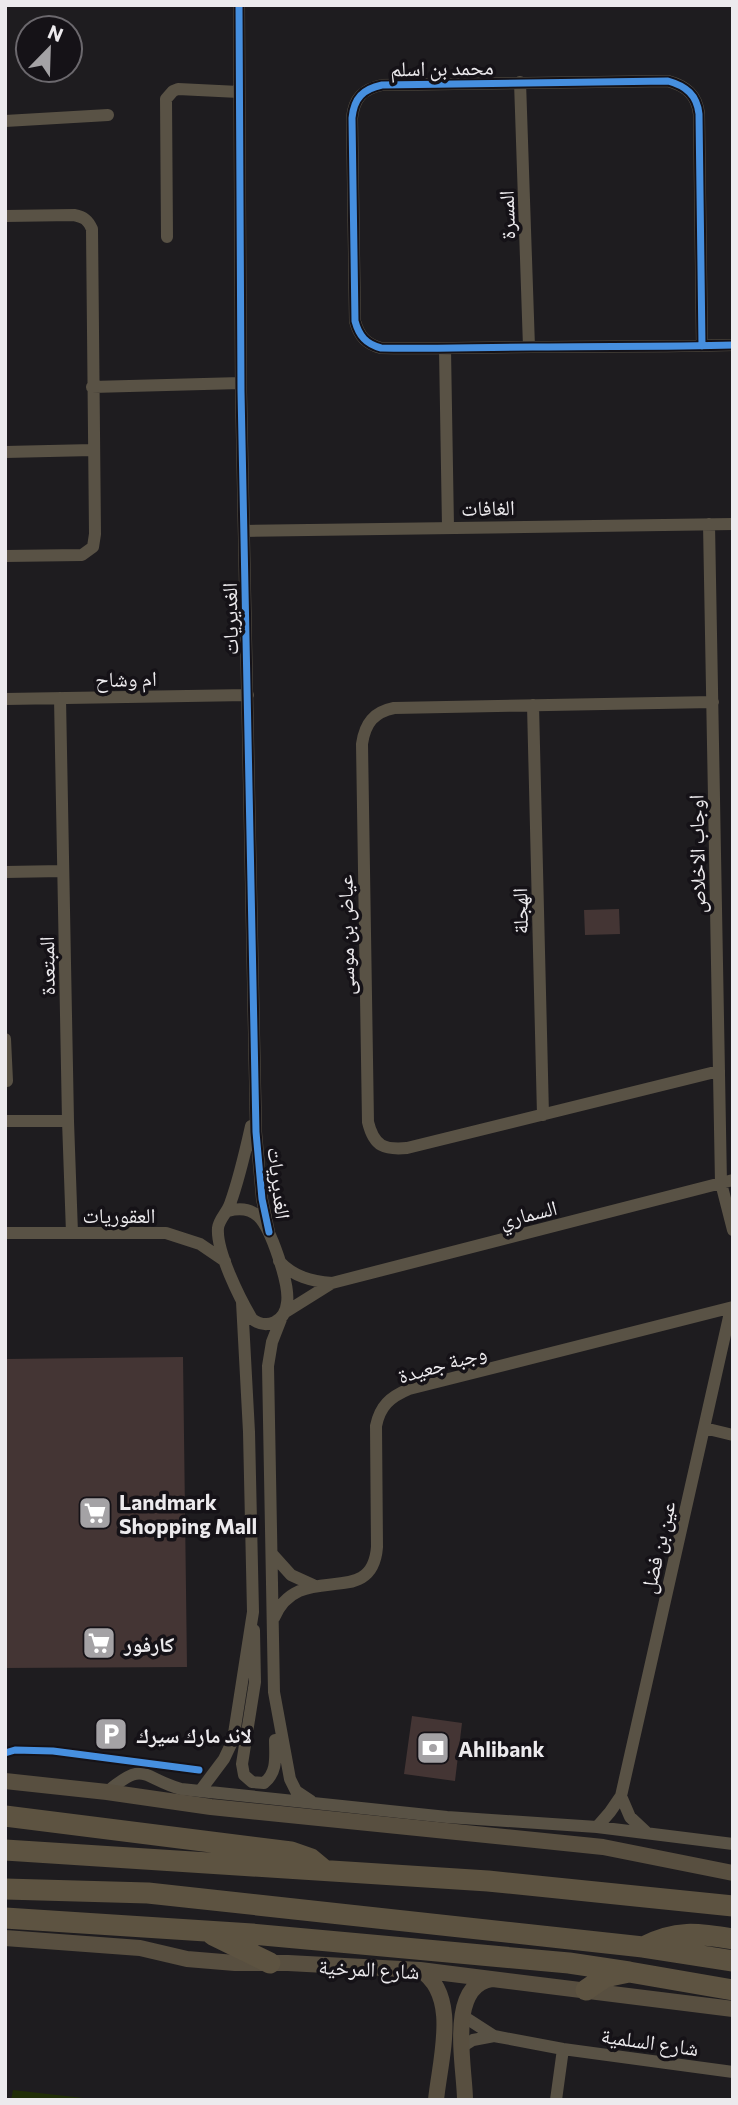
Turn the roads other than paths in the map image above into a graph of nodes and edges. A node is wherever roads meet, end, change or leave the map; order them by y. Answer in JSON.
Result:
{"nodes":[{"id":1,"x":239,"y":5,"type":"edge"},
{"id":2,"x":520,"y":82,"type":"junction"},
{"id":3,"x":239,"y":92,"type":"junction"},
{"id":4,"x":108,"y":115,"type":"dead end"},
{"id":5,"x":5,"y":121,"type":"edge"},
{"id":6,"x":5,"y":215,"type":"edge"},
{"id":7,"x":167,"y":237,"type":"dead end"},
{"id":8,"x":733,"y":345,"type":"edge"},
{"id":9,"x":702,"y":346,"type":"junction"},
{"id":10,"x":529,"y":347,"type":"junction"},
{"id":11,"x":445,"y":349,"type":"junction"},
{"id":12,"x":241,"y":387,"type":"junction"},
{"id":13,"x":92,"y":391,"type":"junction"},
{"id":14,"x":93,"y":450,"type":"junction"},
{"id":15,"x":5,"y":452,"type":"edge"},
{"id":16,"x":709,"y":524,"type":"junction"},
{"id":17,"x":733,"y":524,"type":"edge"},
{"id":18,"x":448,"y":527,"type":"junction"},
{"id":19,"x":244,"y":531,"type":"junction"},
{"id":20,"x":5,"y":556,"type":"edge"},
{"id":21,"x":248,"y":695,"type":"junction"},
{"id":22,"x":60,"y":698,"type":"junction"},
{"id":23,"x":5,"y":699,"type":"edge"},
{"id":24,"x":713,"y":702,"type":"junction"},
{"id":25,"x":533,"y":705,"type":"junction"},
{"id":26,"x":63,"y":871,"type":"junction"},
{"id":27,"x":5,"y":872,"type":"edge"},
{"id":28,"x":5,"y":1039,"type":"edge"},
{"id":29,"x":719,"y":1071,"type":"junction"},
{"id":30,"x":7,"y":1081,"type":"dead end"},
{"id":31,"x":256,"y":1098,"type":"junction"},
{"id":32,"x":543,"y":1115,"type":"junction"},
{"id":33,"x":5,"y":1121,"type":"edge"},
{"id":34,"x":68,"y":1121,"type":"junction"},
{"id":35,"x":727,"y":1182,"type":"edge"},
{"id":36,"x":228,"y":1212,"type":"junction"},
{"id":37,"x":733,"y":1230,"type":"edge"},
{"id":38,"x":269,"y":1232,"type":"junction"},
{"id":39,"x":5,"y":1233,"type":"edge"},
{"id":40,"x":72,"y":1233,"type":"junction"},
{"id":41,"x":278,"y":1260,"type":"junction"},
{"id":42,"x":225,"y":1261,"type":"junction"},
{"id":43,"x":332,"y":1283,"type":"junction"},
{"id":44,"x":242,"y":1302,"type":"junction"},
{"id":45,"x":732,"y":1307,"type":"edge"},
{"id":46,"x":282,"y":1316,"type":"junction"},
{"id":47,"x":704,"y":1428,"type":"junction"},
{"id":48,"x":733,"y":1435,"type":"edge"},
{"id":49,"x":273,"y":1554,"type":"junction"},
{"id":50,"x":317,"y":1586,"type":"junction"},
{"id":51,"x":253,"y":1612,"type":"junction"},
{"id":52,"x":274,"y":1618,"type":"junction"},
{"id":53,"x":274,"y":1692,"type":"junction"},
{"id":54,"x":5,"y":1781,"type":"edge"},
{"id":55,"x":107,"y":1791,"type":"junction"},
{"id":56,"x":200,"y":1791,"type":"junction"},
{"id":57,"x":621,"y":1796,"type":"junction"},
{"id":58,"x":314,"y":1803,"type":"junction"},
{"id":59,"x":5,"y":1816,"type":"edge"},
{"id":60,"x":597,"y":1827,"type":"junction"},
{"id":61,"x":648,"y":1833,"type":"junction"},
{"id":62,"x":733,"y":1844,"type":"edge"},
{"id":63,"x":5,"y":1850,"type":"edge"},
{"id":64,"x":325,"y":1870,"type":"junction"},
{"id":65,"x":733,"y":1874,"type":"edge"},
{"id":66,"x":5,"y":1889,"type":"edge"},
{"id":67,"x":733,"y":1906,"type":"edge"},
{"id":68,"x":5,"y":1918,"type":"edge"},
{"id":69,"x":201,"y":1930,"type":"junction"},
{"id":70,"x":5,"y":1938,"type":"edge"},
{"id":71,"x":733,"y":1939,"type":"edge"},
{"id":72,"x":643,"y":1947,"type":"junction"},
{"id":73,"x":733,"y":1961,"type":"edge"},
{"id":74,"x":270,"y":1963,"type":"junction"},
{"id":75,"x":420,"y":1970,"type":"junction"},
{"id":76,"x":629,"y":1972,"type":"junction"},
{"id":77,"x":495,"y":1979,"type":"junction"},
{"id":78,"x":586,"y":1990,"type":"junction"},
{"id":79,"x":733,"y":1990,"type":"edge"},
{"id":80,"x":733,"y":2009,"type":"edge"},
{"id":81,"x":463,"y":2016,"type":"junction"},
{"id":82,"x":494,"y":2036,"type":"junction"},
{"id":83,"x":460,"y":2048,"type":"junction"},
{"id":84,"x":563,"y":2049,"type":"junction"},
{"id":85,"x":733,"y":2072,"type":"edge"},
{"id":86,"x":436,"y":2100,"type":"edge"},
{"id":87,"x":465,"y":2100,"type":"edge"},
{"id":88,"x":556,"y":2100,"type":"edge"}],
"edges":[{"from":1,"to":3,"type":"street","name":"الغديريات"},
{"from":2,"to":9,"type":"street","name":"محمد بن اسلم"},
{"from":2,"to":10,"type":"street","name":"المسرة"},
{"from":2,"to":11,"type":"street","name":"محمد بن اسلم"},
{"from":3,"to":7,"type":"street"},
{"from":3,"to":12,"type":"street","name":"الغديريات"},
{"from":4,"to":5,"type":"street"},
{"from":6,"to":13,"type":"street"},
{"from":8,"to":9,"type":"street","name":"محمد بن اسلم"},
{"from":9,"to":10,"type":"street","name":"محمد بن اسلم"},
{"from":10,"to":11,"type":"street","name":"محمد بن اسلم"},
{"from":11,"to":18,"type":"street"},
{"from":12,"to":13,"type":"street"},
{"from":12,"to":19,"type":"street","name":"الغديريات"},
{"from":13,"to":14,"type":"street"},
{"from":14,"to":15,"type":"street"},
{"from":14,"to":20,"type":"street"},
{"from":16,"to":17,"type":"street","name":"الغافات"},
{"from":16,"to":18,"type":"street","name":"الغافات"},
{"from":16,"to":24,"type":"street","name":"اوجاب الاخلاص"},
{"from":18,"to":19,"type":"street","name":"الغافات"},
{"from":19,"to":21,"type":"street","name":"الغديريات"},
{"from":21,"to":22,"type":"street","name":"ام وشاح"},
{"from":21,"to":31,"type":"street","name":"الغديريات"},
{"from":22,"to":23,"type":"street","name":"ام وشاح"},
{"from":22,"to":26,"type":"street","name":"المبتعدة"},
{"from":24,"to":25,"type":"street","name":"عياض بن موسى"},
{"from":24,"to":29,"type":"street","name":"اوجاب الاخلاص"},
{"from":25,"to":32,"type":"street","name":"الهجلة"},
{"from":25,"to":32,"type":"street","name":"عياض بن موسى"},
{"from":26,"to":27,"type":"street"},
{"from":26,"to":34,"type":"street","name":"المبتعدة"},
{"from":28,"to":30,"type":"street"},
{"from":29,"to":32,"type":"street","name":"عياض بن موسى"},
{"from":29,"to":35,"type":"street","name":"اوجاب الاخلاص"},
{"from":31,"to":36,"type":"street","name":"الغديريات"},
{"from":31,"to":38,"type":"street","name":"الغديريات"},
{"from":33,"to":34,"type":"street"},
{"from":34,"to":40,"type":"street","name":"المبتعدة"},
{"from":35,"to":37,"type":"street","name":"اوجاب الاخلاص"},
{"from":35,"to":43,"type":"street","name":"السماري"},
{"from":36,"to":38,"type":"street"},
{"from":36,"to":42,"type":"street","name":"الغديريات"},
{"from":38,"to":41,"type":"street","name":"الغديريات"},
{"from":39,"to":40,"type":"street","name":"العقوريات"},
{"from":40,"to":42,"type":"street","name":"العقوريات"},
{"from":41,"to":43,"type":"street","name":"السماري"},
{"from":41,"to":46,"type":"street","name":"الغديريات"},
{"from":42,"to":44,"type":"street","name":"الغديريات"},
{"from":43,"to":46,"type":"street","name":"السماري"},
{"from":44,"to":46,"type":"street"},
{"from":44,"to":51,"type":"street"},
{"from":45,"to":47,"type":"street","name":"عين بن فضل"},
{"from":45,"to":50,"type":"street","name":"وجبة جعيدة"},
{"from":46,"to":49,"type":"street"},
{"from":47,"to":48,"type":"street"},
{"from":47,"to":57,"type":"street","name":"عين بن فضل"},
{"from":49,"to":50,"type":"street"},
{"from":49,"to":52,"type":"street"},
{"from":50,"to":52,"type":"street","name":"وجبة جعيدة"},
{"from":51,"to":53,"type":"street"},
{"from":51,"to":56,"type":"street"},
{"from":52,"to":53,"type":"street"},
{"from":53,"to":58,"type":"street"},
{"from":54,"to":55,"type":"street"},
{"from":55,"to":56,"type":"street"},
{"from":55,"to":65,"type":"street"},
{"from":56,"to":58,"type":"street"},
{"from":57,"to":60,"type":"street","name":"عين بن فضل"},
{"from":57,"to":61,"type":"street"},
{"from":58,"to":60,"type":"street"},
{"from":59,"to":64,"type":"highway"},
{"from":60,"to":61,"type":"street"},
{"from":61,"to":62,"type":"street"},
{"from":63,"to":64,"type":"highway"},
{"from":64,"to":67,"type":"highway"},
{"from":66,"to":72,"type":"highway"},
{"from":68,"to":69,"type":"highway"},
{"from":69,"to":74,"type":"highway"},
{"from":69,"to":76,"type":"highway"},
{"from":70,"to":74,"type":"street","name":"شارع المرخية"},
{"from":71,"to":72,"type":"highway"},
{"from":72,"to":73,"type":"highway"},
{"from":74,"to":75,"type":"street","name":"شارع المرخية"},
{"from":75,"to":77,"type":"street","name":"شارع المرخية"},
{"from":75,"to":86,"type":"street"},
{"from":76,"to":78,"type":"highway"},
{"from":76,"to":79,"type":"highway"},
{"from":77,"to":78,"type":"street","name":"شارع المرخية"},
{"from":77,"to":81,"type":"street"},
{"from":78,"to":80,"type":"street","name":"شارع المرخية"},
{"from":81,"to":82,"type":"street","name":"شارع السلمية"},
{"from":81,"to":83,"type":"street"},
{"from":82,"to":83,"type":"street","name":"شارع السلمية"},
{"from":82,"to":84,"type":"street","name":"شارع السلمية"},
{"from":83,"to":87,"type":"street"},
{"from":84,"to":85,"type":"street","name":"شارع السلمية"},
{"from":84,"to":88,"type":"street"}]}
